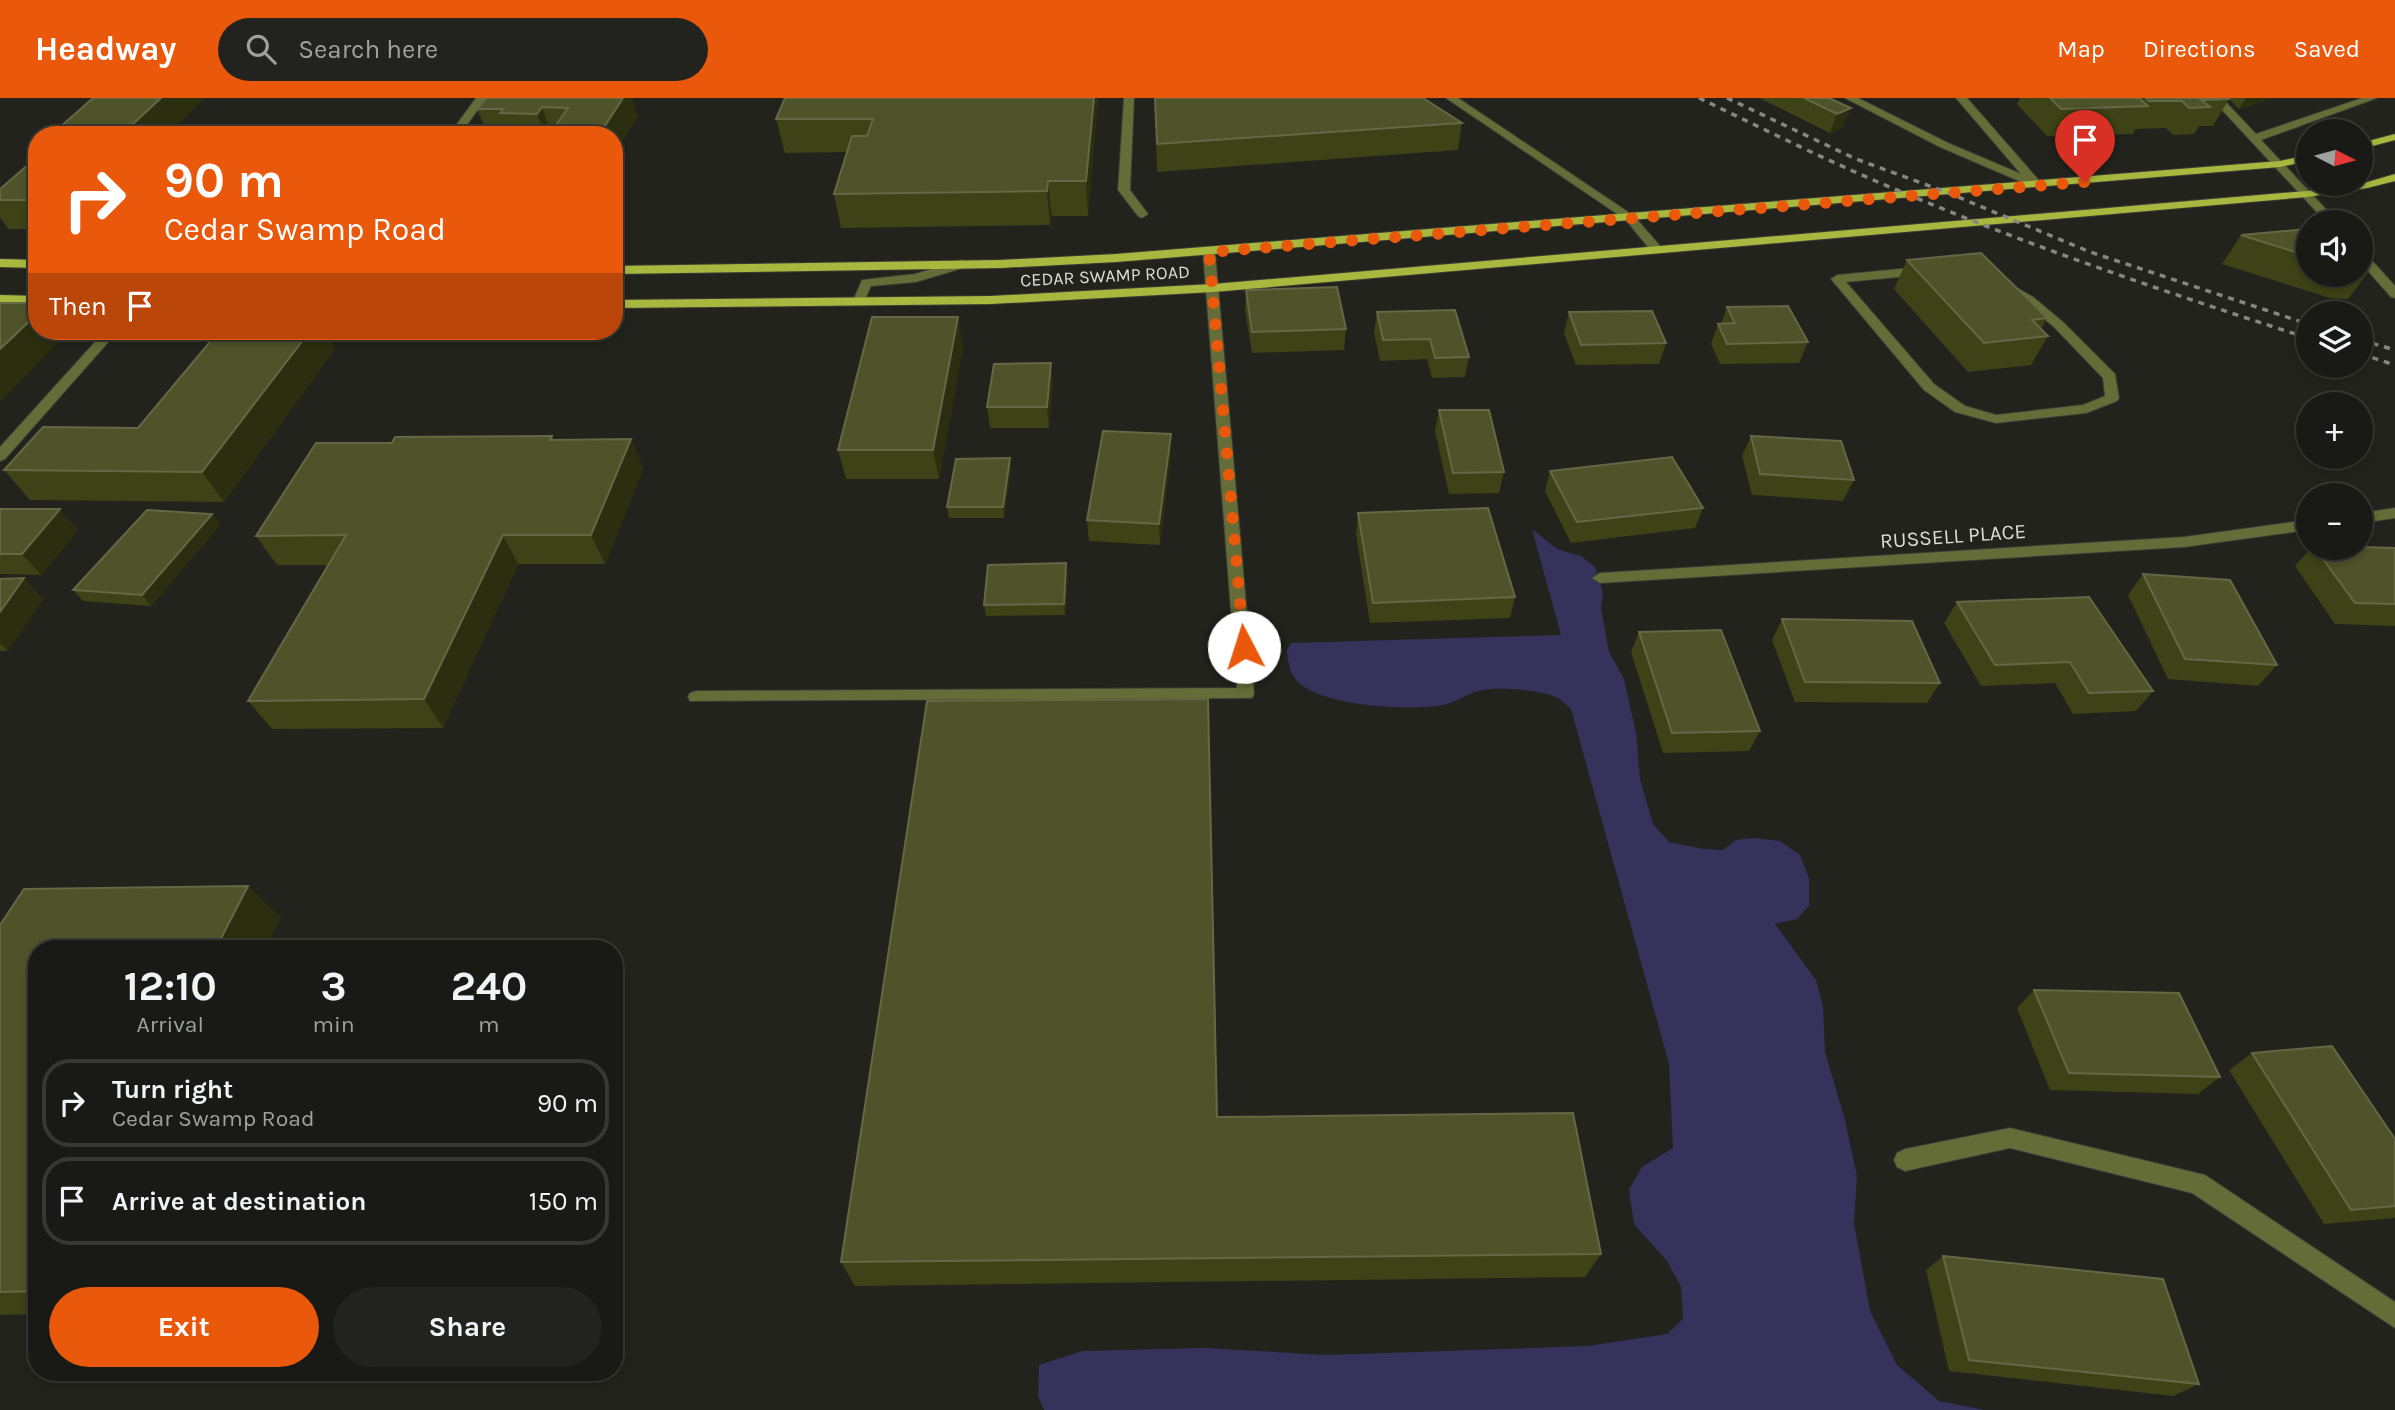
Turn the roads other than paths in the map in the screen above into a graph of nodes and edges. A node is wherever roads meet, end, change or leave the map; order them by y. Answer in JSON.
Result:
{"nodes":[{"id":1,"x":481,"y":98,"type":"edge"},
{"id":2,"x":1129,"y":98,"type":"edge"},
{"id":3,"x":1451,"y":98,"type":"edge"},
{"id":4,"x":1850,"y":98,"type":"edge"},
{"id":5,"x":1961,"y":98,"type":"edge"},
{"id":6,"x":2216,"y":98,"type":"edge"},
{"id":7,"x":2372,"y":98,"type":"edge"},
{"id":8,"x":461,"y":126,"type":"edge"},
{"id":9,"x":2395,"y":137,"type":"edge"},
{"id":10,"x":2255,"y":138,"type":"junction"},
{"id":11,"x":2373,"y":143,"type":"edge"},
{"id":12,"x":2296,"y":161,"type":"edge"},
{"id":13,"x":2280,"y":164,"type":"junction"},
{"id":14,"x":2395,"y":177,"type":"edge"},
{"id":15,"x":2296,"y":182,"type":"edge"},
{"id":16,"x":2373,"y":183,"type":"edge"},
{"id":17,"x":2036,"y":185,"type":"junction"},
{"id":18,"x":2296,"y":195,"type":"edge"},
{"id":19,"x":2309,"y":196,"type":"edge"},
{"id":20,"x":2321,"y":210,"type":"edge"},
{"id":21,"x":1142,"y":214,"type":"dead end"},
{"id":22,"x":1630,"y":218,"type":"junction"},
{"id":23,"x":1656,"y":249,"type":"junction"},
{"id":24,"x":1209,"y":252,"type":"junction"},
{"id":25,"x":0,"y":263,"type":"edge"},
{"id":26,"x":28,"y":264,"type":"edge"},
{"id":27,"x":962,"y":264,"type":"junction"},
{"id":28,"x":623,"y":270,"type":"edge"},
{"id":29,"x":2373,"y":270,"type":"edge"},
{"id":30,"x":1213,"y":288,"type":"junction"},
{"id":31,"x":2395,"y":295,"type":"edge"},
{"id":32,"x":0,"y":299,"type":"edge"},
{"id":33,"x":28,"y":300,"type":"edge"},
{"id":34,"x":859,"y":301,"type":"junction"},
{"id":35,"x":623,"y":304,"type":"edge"},
{"id":36,"x":104,"y":340,"type":"edge"},
{"id":37,"x":2088,"y":354,"type":"joint"},
{"id":38,"x":0,"y":456,"type":"edge"},
{"id":39,"x":2395,"y":513,"type":"edge"},
{"id":40,"x":2373,"y":516,"type":"edge"},
{"id":41,"x":2296,"y":527,"type":"edge"},
{"id":42,"x":1600,"y":578,"type":"dead end"},
{"id":43,"x":696,"y":697,"type":"dead end"},
{"id":44,"x":1905,"y":1160,"type":"dead end"},
{"id":45,"x":2395,"y":1316,"type":"edge"}],
"edges":[{"from":1,"to":8,"type":"street"},
{"from":2,"to":21,"type":"street"},
{"from":3,"to":22,"type":"street"},
{"from":4,"to":17,"type":"street"},
{"from":5,"to":17,"type":"street"},
{"from":6,"to":10,"type":"street"},
{"from":7,"to":10,"type":"street"},
{"from":9,"to":11,"type":"main road"},
{"from":10,"to":13,"type":"street"},
{"from":12,"to":13,"type":"main road","name":"CEDAR SWAMP ROAD"},
{"from":13,"to":15,"type":"street"},
{"from":13,"to":17,"type":"main road","name":"CEDAR SWAMP ROAD"},
{"from":14,"to":16,"type":"main road","name":"CEDAR SWAMP ROAD"},
{"from":17,"to":22,"type":"main road","name":"CEDAR SWAMP ROAD"},
{"from":18,"to":23,"type":"main road","name":"CEDAR SWAMP ROAD"},
{"from":19,"to":20,"type":"street"},
{"from":22,"to":23,"type":"street"},
{"from":22,"to":24,"type":"main road","name":"CEDAR SWAMP ROAD"},
{"from":23,"to":30,"type":"main road","name":"CEDAR SWAMP ROAD"},
{"from":24,"to":27,"type":"main road","name":"CEDAR SWAMP ROAD"},
{"from":24,"to":30,"type":"street"},
{"from":25,"to":26,"type":"main road"},
{"from":27,"to":28,"type":"main road","name":"CEDAR SWAMP ROAD"},
{"from":27,"to":34,"type":"street"},
{"from":29,"to":31,"type":"street"},
{"from":30,"to":34,"type":"main road","name":"CEDAR SWAMP ROAD"},
{"from":30,"to":43,"type":"street"},
{"from":32,"to":33,"type":"main road"},
{"from":34,"to":35,"type":"main road","name":"CEDAR SWAMP ROAD"},
{"from":36,"to":38,"type":"street"},
{"from":37,"to":37,"type":"street"},
{"from":39,"to":40,"type":"street"},
{"from":41,"to":42,"type":"street","name":"RUSSELL PLACE"},
{"from":44,"to":45,"type":"street"}]}
